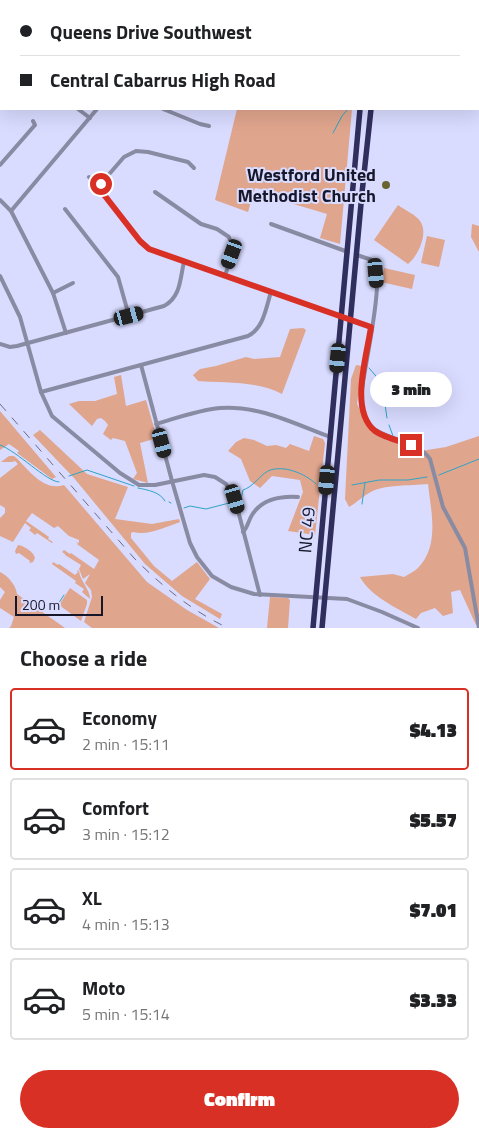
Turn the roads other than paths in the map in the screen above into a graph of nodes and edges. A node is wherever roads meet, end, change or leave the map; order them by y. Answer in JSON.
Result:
{"nodes":[{"id":1,"x":79,"y":110,"type":"edge"},
{"id":2,"x":96,"y":110,"type":"edge"},
{"id":3,"x":165,"y":110,"type":"edge"},
{"id":4,"x":360,"y":110,"type":"edge"},
{"id":5,"x":371,"y":110,"type":"edge"},
{"id":6,"x":90,"y":118,"type":"junction"},
{"id":7,"x":33,"y":121,"type":"dead end"},
{"id":8,"x":209,"y":126,"type":"dead end"},
{"id":9,"x":0,"y":166,"type":"edge"},
{"id":10,"x":355,"y":167,"type":"junction"},
{"id":11,"x":194,"y":168,"type":"dead end"},
{"id":12,"x":365,"y":168,"type":"junction"},
{"id":13,"x":89,"y":177,"type":"dead end"},
{"id":14,"x":98,"y":187,"type":"junction"},
{"id":15,"x":155,"y":192,"type":"dead end"},
{"id":16,"x":0,"y":200,"type":"edge"},
{"id":17,"x":65,"y":209,"type":"dead end"},
{"id":18,"x":12,"y":212,"type":"junction"},
{"id":19,"x":271,"y":224,"type":"dead end"},
{"id":20,"x":348,"y":252,"type":"junction"},
{"id":21,"x":357,"y":255,"type":"junction"},
{"id":22,"x":184,"y":262,"type":"junction"},
{"id":23,"x":0,"y":276,"type":"edge"},
{"id":24,"x":225,"y":276,"type":"junction"},
{"id":25,"x":73,"y":283,"type":"dead end"},
{"id":26,"x":271,"y":292,"type":"junction"},
{"id":27,"x":53,"y":293,"type":"junction"},
{"id":28,"x":129,"y":316,"type":"junction"},
{"id":29,"x":342,"y":317,"type":"junction"},
{"id":30,"x":350,"y":319,"type":"junction"},
{"id":31,"x":371,"y":327,"type":"junction"},
{"id":32,"x":66,"y":333,"type":"junction"},
{"id":33,"x":0,"y":344,"type":"edge"},
{"id":34,"x":28,"y":344,"type":"junction"},
{"id":35,"x":141,"y":365,"type":"junction"},
{"id":36,"x":41,"y":392,"type":"junction"},
{"id":37,"x":156,"y":424,"type":"junction"},
{"id":38,"x":330,"y":437,"type":"junction"},
{"id":39,"x":172,"y":481,"type":"junction"},
{"id":40,"x":298,"y":497,"type":"dead end"},
{"id":41,"x":243,"y":532,"type":"junction"},
{"id":42,"x":260,"y":595,"type":"junction"},
{"id":43,"x":316,"y":598,"type":"junction"},
{"id":44,"x":325,"y":598,"type":"junction"},
{"id":45,"x":313,"y":628,"type":"edge"},
{"id":46,"x":322,"y":628,"type":"edge"},
{"id":47,"x":418,"y":628,"type":"edge"},
{"id":48,"x":479,"y":628,"type":"edge"}],
"edges":[{"from":1,"to":6,"type":"street"},
{"from":2,"to":6,"type":"street"},
{"from":3,"to":8,"type":"street"},
{"from":4,"to":10,"type":"highway","number":"NC 49"},
{"from":5,"to":12,"type":"highway","number":"NC 49"},
{"from":6,"to":18,"type":"street"},
{"from":7,"to":9,"type":"street"},
{"from":10,"to":12,"type":"highway"},
{"from":10,"to":20,"type":"highway","number":"NC 49"},
{"from":11,"to":14,"type":"street"},
{"from":12,"to":21,"type":"highway","number":"NC 49"},
{"from":13,"to":14,"type":"street"},
{"from":14,"to":22,"type":"street"},
{"from":15,"to":24,"type":"street"},
{"from":16,"to":18,"type":"street"},
{"from":17,"to":28,"type":"street"},
{"from":18,"to":27,"type":"street"},
{"from":19,"to":20,"type":"street"},
{"from":20,"to":29,"type":"highway","number":"NC 49"},
{"from":21,"to":30,"type":"highway","number":"NC 49"},
{"from":21,"to":31,"type":"street"},
{"from":22,"to":24,"type":"street"},
{"from":22,"to":28,"type":"street"},
{"from":23,"to":34,"type":"street"},
{"from":24,"to":26,"type":"street"},
{"from":25,"to":27,"type":"street"},
{"from":26,"to":29,"type":"street"},
{"from":26,"to":35,"type":"street"},
{"from":27,"to":32,"type":"street"},
{"from":28,"to":32,"type":"street"},
{"from":29,"to":30,"type":"street"},
{"from":29,"to":38,"type":"highway","name":"NC 49","number":"NC 49"},
{"from":30,"to":31,"type":"street"},
{"from":30,"to":44,"type":"highway","number":"NC 49"},
{"from":31,"to":48,"type":"street"},
{"from":32,"to":34,"type":"street"},
{"from":33,"to":34,"type":"street"},
{"from":34,"to":36,"type":"street"},
{"from":35,"to":36,"type":"street"},
{"from":35,"to":37,"type":"street"},
{"from":36,"to":39,"type":"street"},
{"from":37,"to":38,"type":"street"},
{"from":37,"to":39,"type":"street"},
{"from":38,"to":43,"type":"highway","name":"NC 49","number":"NC 49"},
{"from":39,"to":41,"type":"street"},
{"from":39,"to":42,"type":"street"},
{"from":40,"to":41,"type":"street"},
{"from":41,"to":42,"type":"street"},
{"from":42,"to":43,"type":"street"},
{"from":43,"to":44,"type":"street"},
{"from":43,"to":45,"type":"highway","name":"NC 49","number":"NC 49"},
{"from":44,"to":46,"type":"highway","number":"NC 49"},
{"from":44,"to":47,"type":"street"}]}
